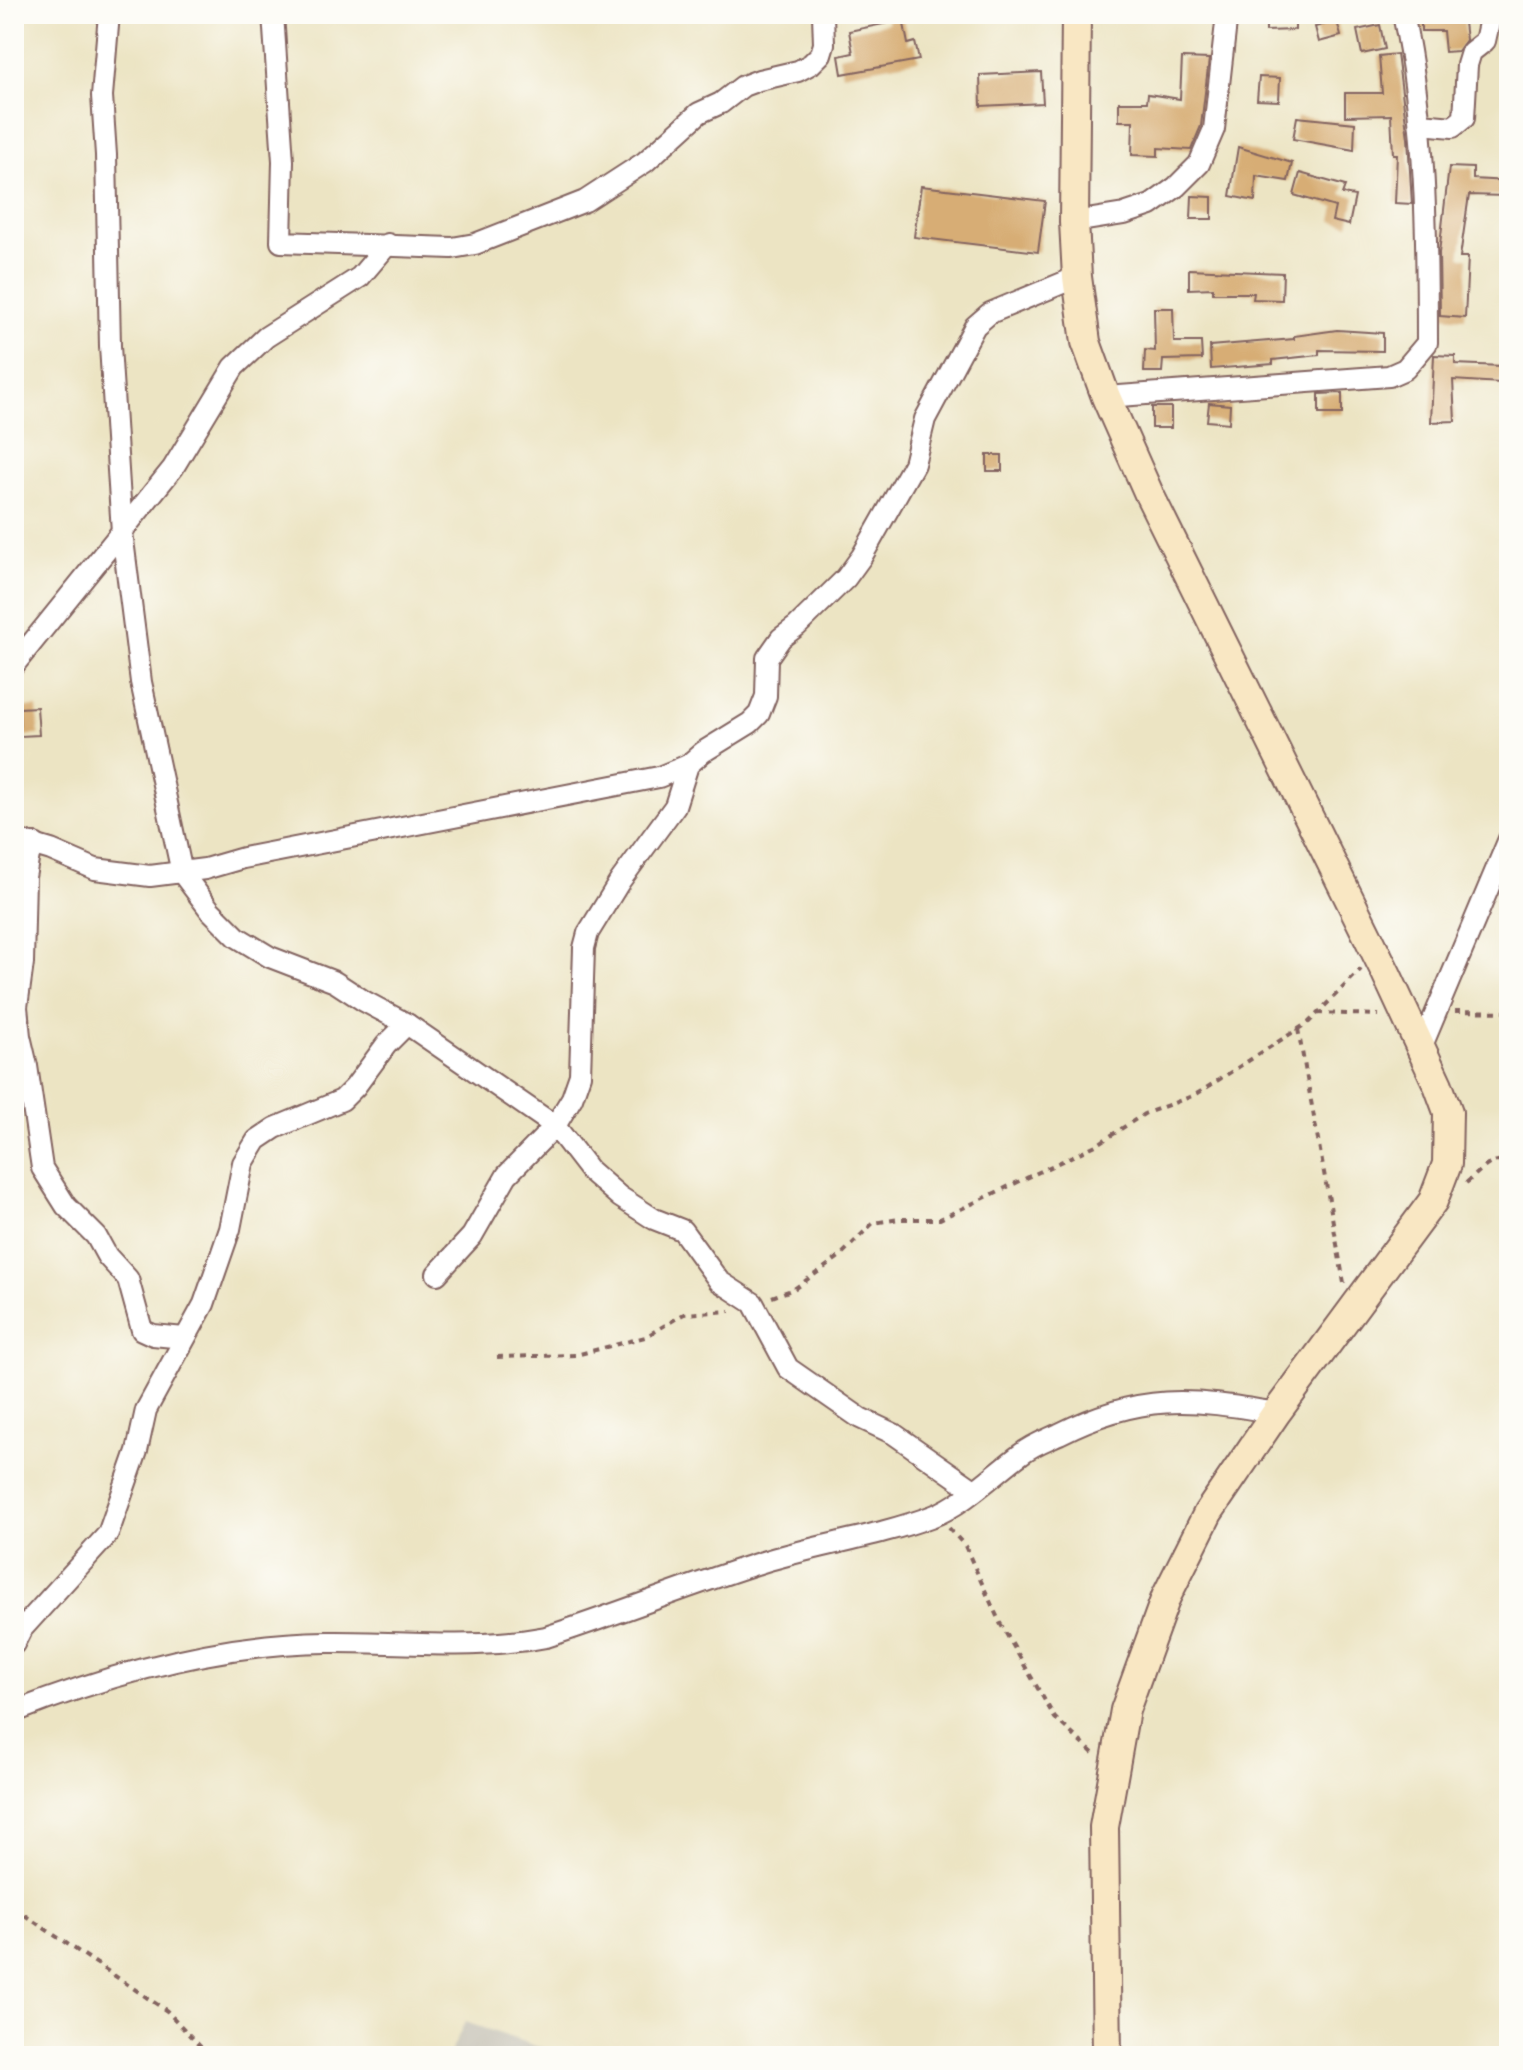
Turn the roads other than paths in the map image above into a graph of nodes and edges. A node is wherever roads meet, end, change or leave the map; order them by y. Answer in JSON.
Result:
{"nodes":[{"id":1,"x":109,"y":14,"type":"edge"},
{"id":2,"x":273,"y":14,"type":"edge"},
{"id":3,"x":823,"y":14,"type":"edge"},
{"id":4,"x":1076,"y":14,"type":"edge"},
{"id":5,"x":1227,"y":14,"type":"edge"},
{"id":6,"x":1403,"y":14,"type":"edge"},
{"id":7,"x":1491,"y":14,"type":"edge"},
{"id":8,"x":1421,"y":124,"type":"junction"},
{"id":9,"x":1074,"y":222,"type":"junction"},
{"id":10,"x":388,"y":244,"type":"junction"},
{"id":11,"x":1077,"y":277,"type":"junction"},
{"id":12,"x":1106,"y":397,"type":"junction"},
{"id":13,"x":122,"y":532,"type":"junction"},
{"id":14,"x":14,"y":665,"type":"edge"},
{"id":15,"x":688,"y":765,"type":"junction"},
{"id":16,"x":14,"y":839,"type":"edge"},
{"id":17,"x":1509,"y":839,"type":"edge"},
{"id":18,"x":35,"y":844,"type":"junction"},
{"id":19,"x":182,"y":873,"type":"junction"},
{"id":20,"x":407,"y":1024,"type":"junction"},
{"id":21,"x":1421,"y":1048,"type":"junction"},
{"id":22,"x":555,"y":1126,"type":"junction"},
{"id":23,"x":437,"y":1274,"type":"dead end"},
{"id":24,"x":184,"y":1338,"type":"junction"},
{"id":25,"x":1276,"y":1413,"type":"junction"},
{"id":26,"x":974,"y":1490,"type":"junction"},
{"id":27,"x":14,"y":1644,"type":"edge"},
{"id":28,"x":14,"y":1712,"type":"edge"},
{"id":29,"x":1107,"y":2056,"type":"edge"}],
"edges":[{"from":1,"to":13,"type":"street"},
{"from":2,"to":10,"type":"street"},
{"from":3,"to":10,"type":"street"},
{"from":4,"to":9,"type":"main road"},
{"from":5,"to":9,"type":"street"},
{"from":6,"to":8,"type":"street"},
{"from":7,"to":8,"type":"street"},
{"from":8,"to":12,"type":"street"},
{"from":9,"to":11,"type":"main road"},
{"from":10,"to":13,"type":"street"},
{"from":11,"to":12,"type":"main road"},
{"from":11,"to":15,"type":"street"},
{"from":12,"to":21,"type":"main road"},
{"from":13,"to":14,"type":"street"},
{"from":13,"to":19,"type":"street"},
{"from":15,"to":19,"type":"street"},
{"from":15,"to":22,"type":"street"},
{"from":16,"to":18,"type":"street"},
{"from":17,"to":21,"type":"street"},
{"from":18,"to":19,"type":"street"},
{"from":18,"to":24,"type":"street"},
{"from":19,"to":20,"type":"street"},
{"from":20,"to":22,"type":"street"},
{"from":20,"to":24,"type":"street"},
{"from":21,"to":25,"type":"main road"},
{"from":22,"to":23,"type":"street"},
{"from":22,"to":26,"type":"street"},
{"from":24,"to":27,"type":"street"},
{"from":25,"to":26,"type":"street"},
{"from":25,"to":29,"type":"main road"},
{"from":26,"to":28,"type":"street"}]}
